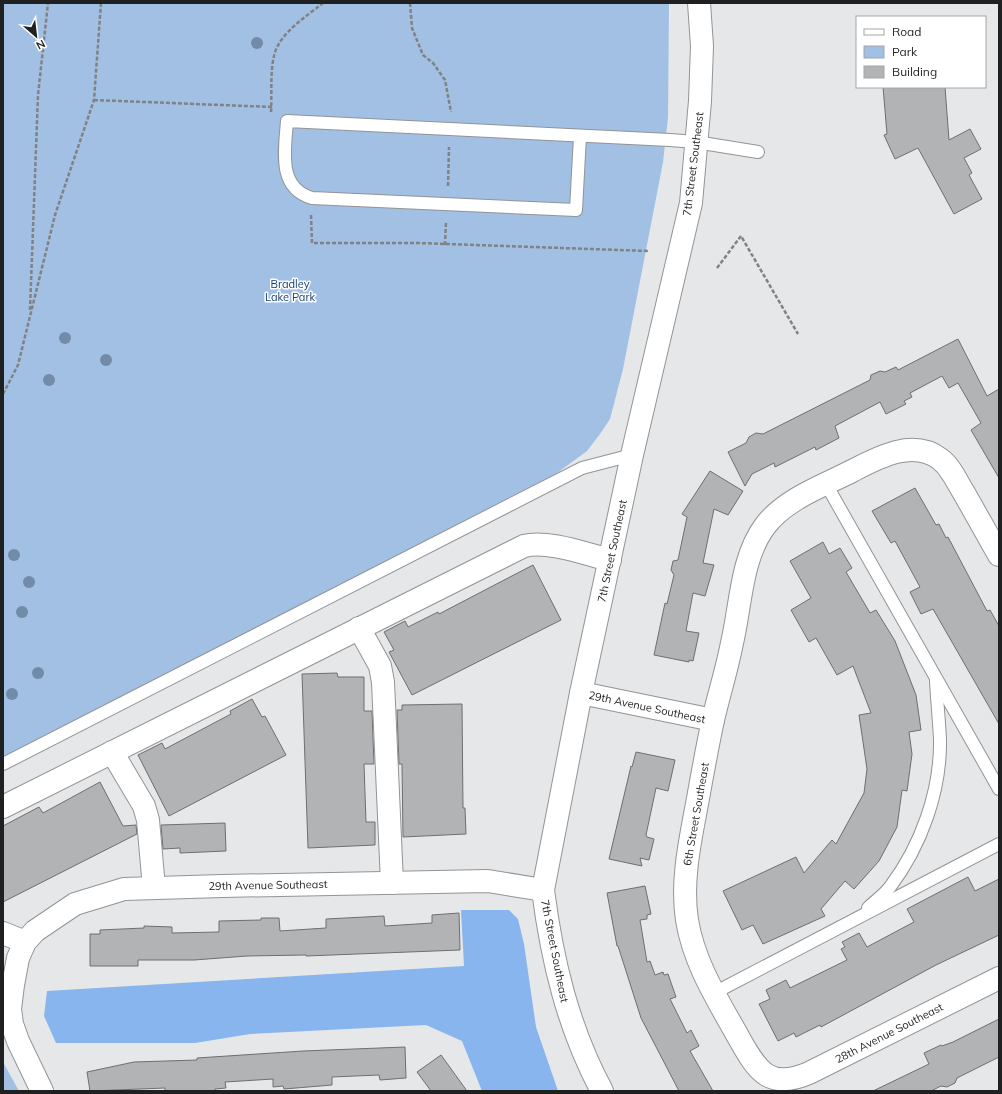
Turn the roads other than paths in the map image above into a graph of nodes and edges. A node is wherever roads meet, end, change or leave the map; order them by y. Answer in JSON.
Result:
{"nodes":[{"id":1,"x":699,"y":3,"type":"edge"},
{"id":2,"x":580,"y":136,"type":"junction"},
{"id":3,"x":696,"y":142,"type":"junction"},
{"id":4,"x":758,"y":152,"type":"dead end"},
{"id":5,"x":632,"y":455,"type":"junction"},
{"id":6,"x":826,"y":484,"type":"junction"},
{"id":7,"x":999,"y":554,"type":"edge"},
{"id":8,"x":610,"y":560,"type":"junction"},
{"id":9,"x":359,"y":628,"type":"junction"},
{"id":10,"x":936,"y":678,"type":"junction"},
{"id":11,"x":581,"y":693,"type":"junction"},
{"id":12,"x":713,"y":720,"type":"junction"},
{"id":13,"x":112,"y":752,"type":"junction"},
{"id":14,"x":3,"y":764,"type":"edge"},
{"id":15,"x":999,"y":789,"type":"edge"},
{"id":16,"x":3,"y":807,"type":"edge"},
{"id":17,"x":999,"y":844,"type":"edge"},
{"id":18,"x":392,"y":883,"type":"junction"},
{"id":19,"x":154,"y":888,"type":"junction"},
{"id":20,"x":543,"y":890,"type":"junction"},
{"id":21,"x":857,"y":918,"type":"junction"},
{"id":22,"x":3,"y":933,"type":"edge"},
{"id":23,"x":21,"y":950,"type":"junction"},
{"id":24,"x":999,"y":978,"type":"edge"},
{"id":25,"x":714,"y":993,"type":"junction"},
{"id":26,"x":778,"y":1080,"type":"joint"},
{"id":27,"x":42,"y":1091,"type":"edge"},
{"id":28,"x":602,"y":1091,"type":"edge"}],
"edges":[{"from":1,"to":3,"type":"street","name":"7th Street Southeast"},
{"from":2,"to":2,"type":"lane"},
{"from":2,"to":3,"type":"lane"},
{"from":3,"to":4,"type":"lane"},
{"from":3,"to":5,"type":"street","name":"7th Street Southeast"},
{"from":5,"to":8,"type":"street","name":"7th Street Southeast"},
{"from":5,"to":14,"type":"lane"},
{"from":6,"to":7,"type":"street"},
{"from":6,"to":10,"type":"lane"},
{"from":6,"to":12,"type":"street","name":"6th Street Southeast"},
{"from":8,"to":9,"type":"street"},
{"from":8,"to":11,"type":"street","name":"7th Street Southeast"},
{"from":9,"to":13,"type":"street"},
{"from":9,"to":18,"type":"street"},
{"from":10,"to":15,"type":"lane"},
{"from":10,"to":21,"type":"lane"},
{"from":11,"to":12,"type":"street","name":"29th Avenue Southeast"},
{"from":11,"to":20,"type":"street","name":"7th Street Southeast"},
{"from":12,"to":25,"type":"street","name":"6th Street Southeast"},
{"from":13,"to":16,"type":"street"},
{"from":13,"to":19,"type":"street"},
{"from":17,"to":21,"type":"lane"},
{"from":18,"to":19,"type":"street","name":"29th Avenue Southeast"},
{"from":18,"to":20,"type":"street","name":"29th Avenue Southeast"},
{"from":19,"to":23,"type":"street","name":"29th Avenue Southeast"},
{"from":20,"to":28,"type":"street","name":"7th Street Southeast"},
{"from":21,"to":25,"type":"lane"},
{"from":22,"to":23,"type":"street"},
{"from":23,"to":27,"type":"street"},
{"from":24,"to":26,"type":"street","name":"28th Avenue Southeast"},
{"from":25,"to":26,"type":"street","name":"6th Street Southeast"}]}
